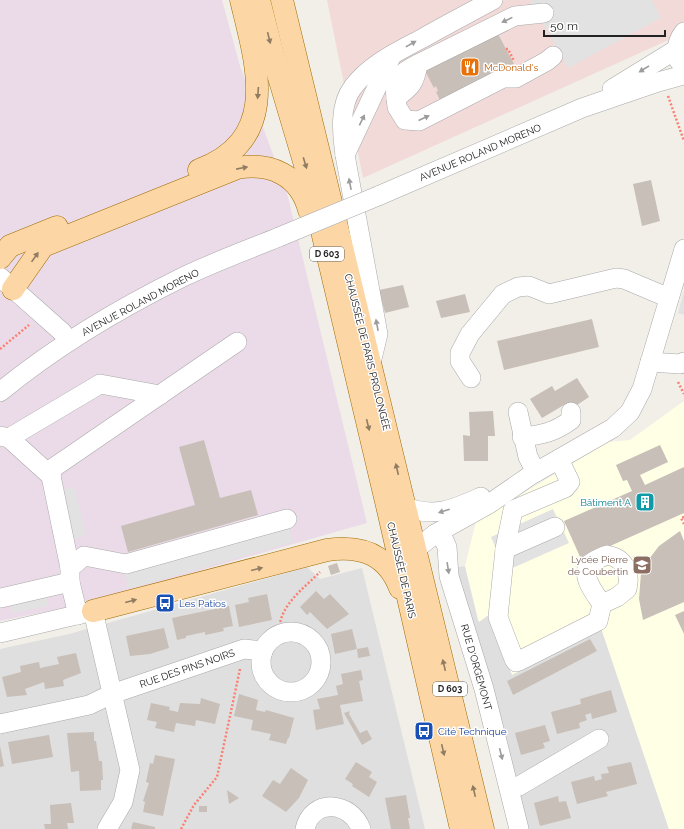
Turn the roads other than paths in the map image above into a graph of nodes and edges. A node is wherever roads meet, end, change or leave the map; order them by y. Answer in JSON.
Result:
{"nodes":[{"id":1,"x":242,"y":0,"type":"edge"},
{"id":2,"x":259,"y":0,"type":"edge"},
{"id":3,"x":282,"y":0,"type":"edge"},
{"id":4,"x":493,"y":0,"type":"edge"},
{"id":5,"x":544,"y":13,"type":"dead end"},
{"id":6,"x":680,"y":41,"type":"edge"},
{"id":7,"x":553,"y":56,"type":"dead end"},
{"id":8,"x":684,"y":69,"type":"edge"},
{"id":9,"x":684,"y":75,"type":"edge"},
{"id":10,"x":582,"y":108,"type":"junction"},
{"id":11,"x":684,"y":249,"type":"edge"},
{"id":12,"x":0,"y":258,"type":"edge"},
{"id":13,"x":6,"y":283,"type":"edge"},
{"id":14,"x":668,"y":298,"type":"junction"},
{"id":15,"x":68,"y":341,"type":"junction"},
{"id":16,"x":237,"y":342,"type":"dead end"},
{"id":17,"x":650,"y":362,"type":"junction"},
{"id":18,"x":372,"y":364,"type":"junction"},
{"id":19,"x":680,"y":369,"type":"edge"},
{"id":20,"x":471,"y":378,"type":"dead end"},
{"id":21,"x":0,"y":392,"type":"edge"},
{"id":22,"x":160,"y":395,"type":"junction"},
{"id":23,"x":361,"y":399,"type":"junction"},
{"id":24,"x":518,"y":412,"type":"dead end"},
{"id":25,"x":572,"y":412,"type":"dead end"},
{"id":26,"x":4,"y":437,"type":"edge"},
{"id":27,"x":522,"y":437,"type":"junction"},
{"id":28,"x":559,"y":459,"type":"junction"},
{"id":29,"x":534,"y":474,"type":"junction"},
{"id":30,"x":51,"y":476,"type":"junction"},
{"id":31,"x":397,"y":508,"type":"junction"},
{"id":32,"x":287,"y":519,"type":"dead end"},
{"id":33,"x":555,"y":527,"type":"dead end"},
{"id":34,"x":435,"y":534,"type":"junction"},
{"id":35,"x":416,"y":549,"type":"junction"},
{"id":36,"x":505,"y":549,"type":"junction"},
{"id":37,"x":70,"y":575,"type":"junction"},
{"id":38,"x":1,"y":598,"type":"dead end"},
{"id":39,"x":602,"y":604,"type":"dead end"},
{"id":40,"x":85,"y":613,"type":"junction"},
{"id":41,"x":415,"y":630,"type":"junction"},
{"id":42,"x":0,"y":633,"type":"edge"},
{"id":43,"x":263,"y":651,"type":"junction"},
{"id":44,"x":112,"y":694,"type":"junction"},
{"id":45,"x":0,"y":724,"type":"edge"},
{"id":46,"x":599,"y":739,"type":"dead end"},
{"id":47,"x":510,"y":789,"type":"junction"},
{"id":48,"x":107,"y":829,"type":"edge"},
{"id":49,"x":306,"y":829,"type":"edge"},
{"id":50,"x":360,"y":829,"type":"edge"},
{"id":51,"x":460,"y":829,"type":"edge"},
{"id":52,"x":483,"y":829,"type":"edge"},
{"id":53,"x":519,"y":829,"type":"edge"}],
"edges":[{"from":1,"to":12,"type":"main road","one_way":true},
{"from":2,"to":23,"type":"main road","number":"D 603","one_way":true},
{"from":3,"to":18,"type":"main road","name":"CHAUSSÉE DE PARIS PROLONGÉE","number":"D 603"},
{"from":18,"to":4,"type":"street","one_way":true},
{"from":5,"to":7,"type":"street","one_way":true},
{"from":6,"to":8,"type":"street"},
{"from":6,"to":10,"type":"street","name":"AVENUE ROLAND MORENO","one_way":true},
{"from":9,"to":10,"type":"street","name":"AVENUE ROLAND MORENO"},
{"from":10,"to":15,"type":"street","name":"AVENUE ROLAND MORENO","bridge":true},
{"from":11,"to":14,"type":"street"},
{"from":13,"to":15,"type":"street"},
{"from":13,"to":23,"type":"main road","one_way":true},
{"from":14,"to":17,"type":"street"},
{"from":14,"to":20,"type":"street"},
{"from":15,"to":21,"type":"street","name":"AVENUE ROLAND MORENO"},
{"from":16,"to":22,"type":"street"},
{"from":17,"to":19,"type":"street"},
{"from":17,"to":28,"type":"street"},
{"from":31,"to":18,"type":"main road","name":"CHAUSSÉE DE PARIS PROLONGÉE","number":"D 603","one_way":true},
{"from":22,"to":26,"type":"street"},
{"from":22,"to":30,"type":"street"},
{"from":23,"to":31,"type":"main road","number":"D 603","one_way":true},
{"from":24,"to":27,"type":"street"},
{"from":25,"to":27,"type":"street"},
{"from":26,"to":30,"type":"street"},
{"from":27,"to":29,"type":"street"},
{"from":28,"to":29,"type":"street"},
{"from":28,"to":36,"type":"street"},
{"from":29,"to":31,"type":"street","one_way":true},
{"from":29,"to":34,"type":"street"},
{"from":30,"to":37,"type":"street"},
{"from":31,"to":35,"type":"main road","name":"CHAUSSÉE DE PARIS PROLONGÉE","number":"D 603"},
{"from":31,"to":41,"type":"main road","name":"CHAUSSÉE DE PARIS","number":"D 603"},
{"from":32,"to":37,"type":"street"},
{"from":33,"to":36,"type":"street"},
{"from":34,"to":35,"type":"street"},
{"from":34,"to":47,"type":"street","name":"RUE D'ORGEMONT","one_way":true},
{"from":52,"to":35,"type":"main road","number":"D 603","one_way":true},
{"from":36,"to":39,"type":"street"},
{"from":37,"to":38,"type":"street"},
{"from":37,"to":40,"type":"street"},
{"from":40,"to":41,"type":"main road","one_way":true},
{"from":40,"to":42,"type":"street"},
{"from":40,"to":44,"type":"street"},
{"from":41,"to":51,"type":"main road","number":"D 603","one_way":true},
{"from":43,"to":43,"type":"street"},
{"from":43,"to":44,"type":"street","name":"RUE DES PINS NOIRS"},
{"from":44,"to":45,"type":"street","name":"RUE DES PINS NOIRS"},
{"from":44,"to":48,"type":"street"},
{"from":46,"to":47,"type":"street"},
{"from":47,"to":53,"type":"street","name":"RUE D'ORGEMONT"},
{"from":49,"to":50,"type":"street"}]}
